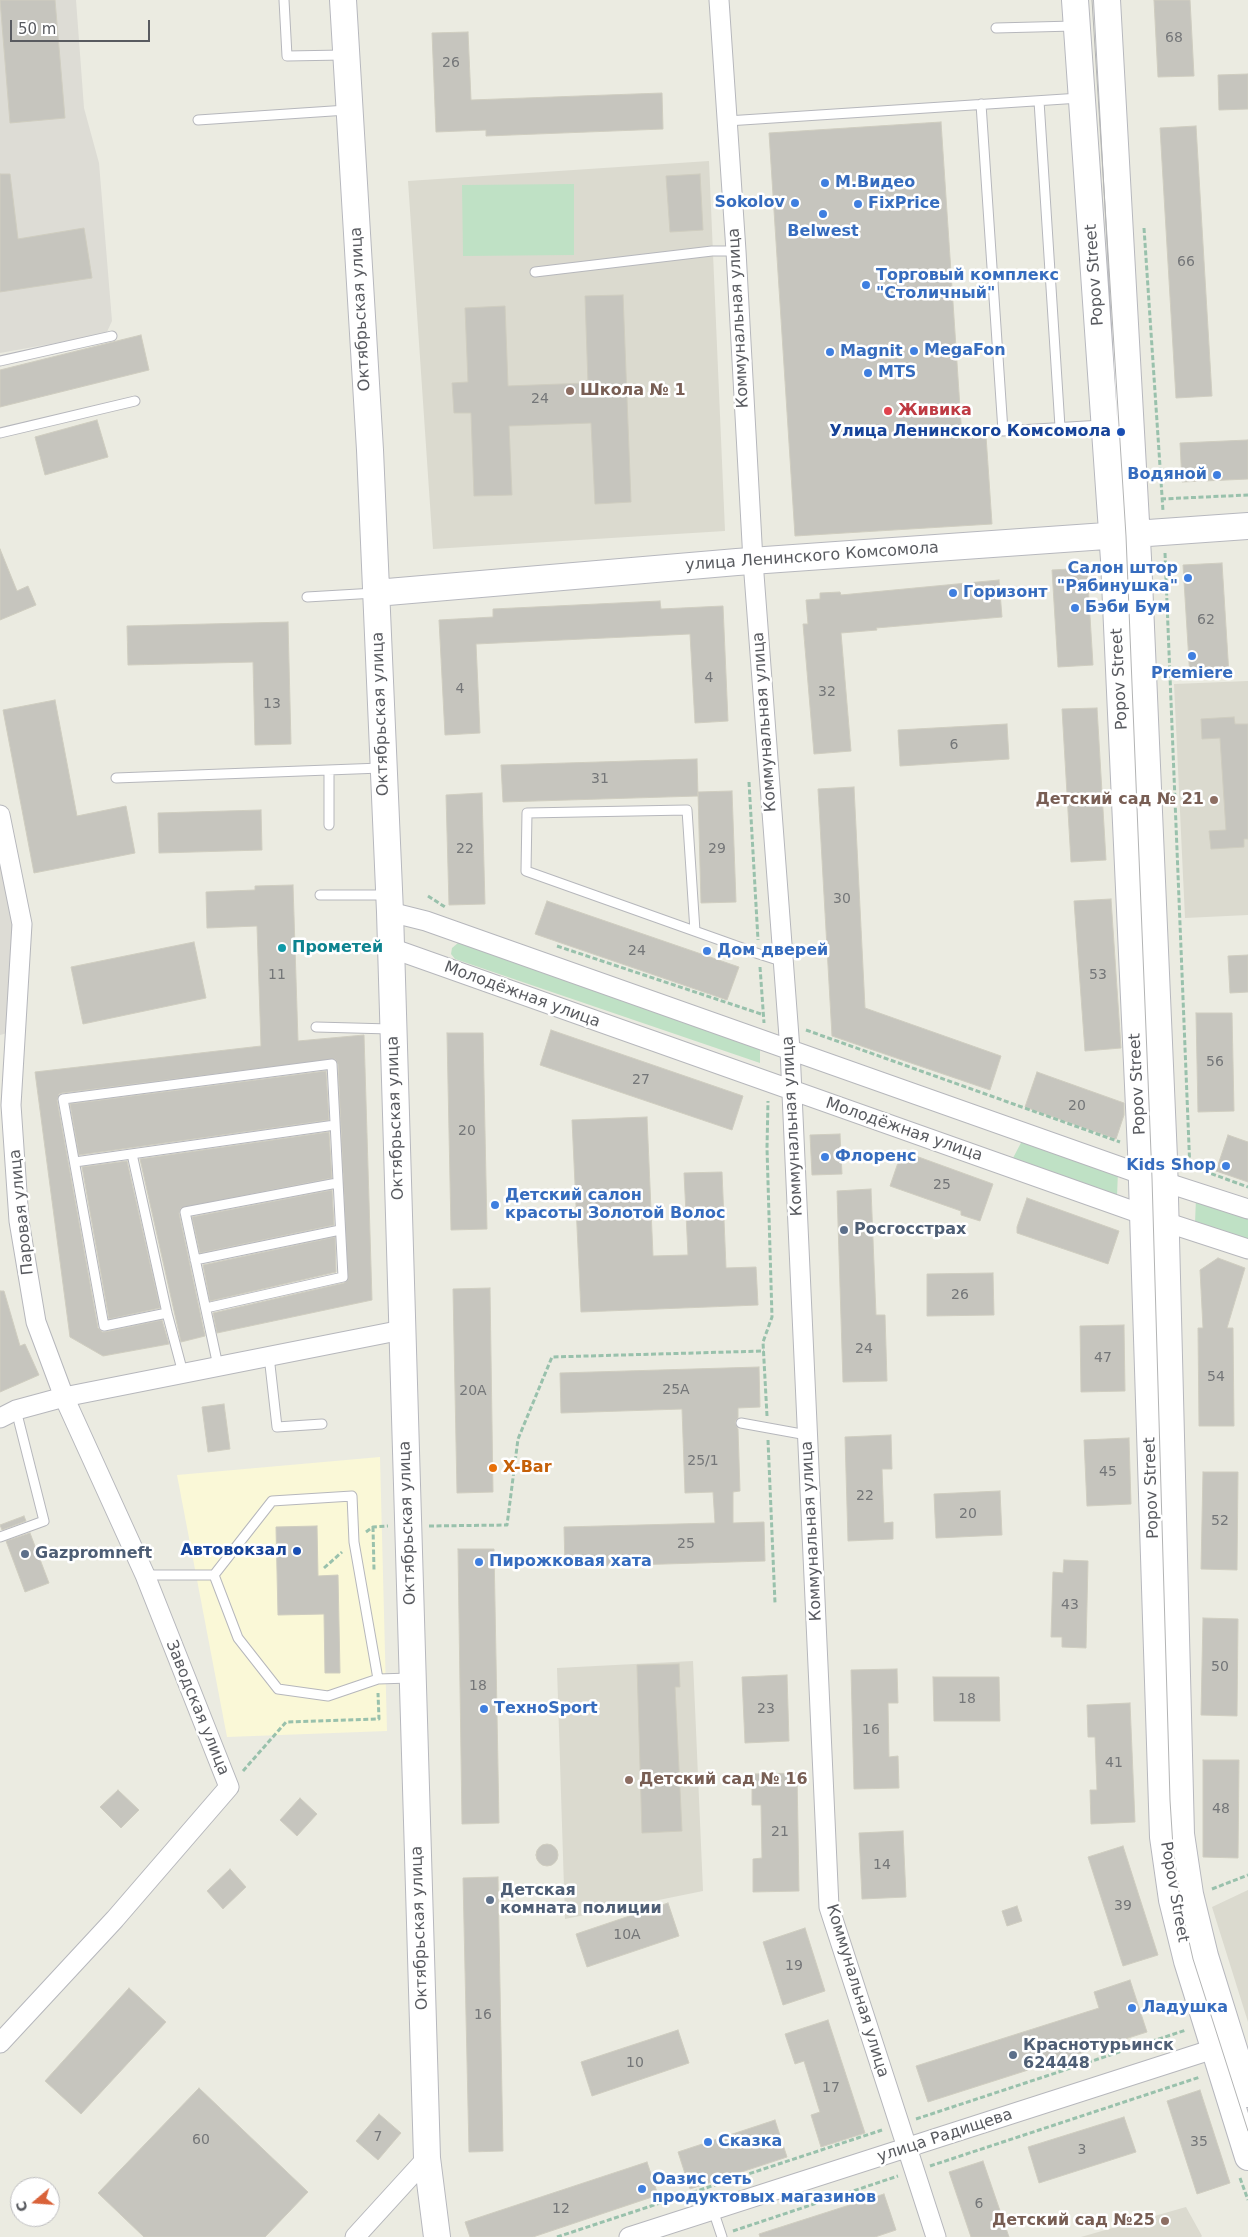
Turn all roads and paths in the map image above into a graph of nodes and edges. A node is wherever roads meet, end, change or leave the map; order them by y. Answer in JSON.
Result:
{"nodes":[{"id":1,"x":284,"y":0,"type":"edge"},
{"id":2,"x":343,"y":0,"type":"edge"},
{"id":3,"x":719,"y":0,"type":"edge"},
{"id":4,"x":1075,"y":0,"type":"edge"},
{"id":5,"x":1107,"y":0,"type":"edge"},
{"id":6,"x":1077,"y":26,"type":"junction"},
{"id":7,"x":996,"y":28,"type":"dead end"},
{"id":8,"x":346,"y":54,"type":"junction"},
{"id":9,"x":1082,"y":98,"type":"junction"},
{"id":10,"x":1039,"y":101,"type":"junction"},
{"id":11,"x":982,"y":104,"type":"junction"},
{"id":12,"x":349,"y":110,"type":"junction"},
{"id":13,"x":198,"y":120,"type":"dead end"},
{"id":14,"x":727,"y":121,"type":"junction"},
{"id":15,"x":736,"y":251,"type":"junction"},
{"id":16,"x":535,"y":272,"type":"dead end"},
{"id":17,"x":112,"y":336,"type":"dead end"},
{"id":18,"x":0,"y":361,"type":"edge"},
{"id":19,"x":135,"y":401,"type":"dead end"},
{"id":20,"x":1105,"y":424,"type":"junction"},
{"id":21,"x":1060,"y":427,"type":"junction"},
{"id":22,"x":0,"y":433,"type":"edge"},
{"id":23,"x":1248,"y":495,"type":"edge"},
{"id":24,"x":1135,"y":500,"type":"junction"},
{"id":25,"x":1248,"y":526,"type":"edge"},
{"id":26,"x":1125,"y":536,"type":"junction"},
{"id":27,"x":753,"y":561,"type":"junction"},
{"id":28,"x":376,"y":593,"type":"junction"},
{"id":29,"x":307,"y":597,"type":"dead end"},
{"id":30,"x":382,"y":768,"type":"junction"},
{"id":31,"x":329,"y":770,"type":"junction"},
{"id":32,"x":749,"y":777,"type":"dead end"},
{"id":33,"x":116,"y":778,"type":"dead end"},
{"id":34,"x":0,"y":815,"type":"edge"},
{"id":35,"x":329,"y":825,"type":"dead end"},
{"id":36,"x":320,"y":895,"type":"dead end"},
{"id":37,"x":428,"y":896,"type":"dead end"},
{"id":38,"x":389,"y":904,"type":"junction"},
{"id":39,"x":447,"y":908,"type":"dead end"},
{"id":40,"x":695,"y":931,"type":"junction"},
{"id":41,"x":550,"y":943,"type":"dead end"},
{"id":42,"x":391,"y":948,"type":"junction"},
{"id":43,"x":759,"y":954,"type":"junction"},
{"id":44,"x":784,"y":962,"type":"junction"},
{"id":45,"x":764,"y":1015,"type":"junction"},
{"id":46,"x":788,"y":1023,"type":"junction"},
{"id":47,"x":316,"y":1027,"type":"dead end"},
{"id":48,"x":393,"y":1029,"type":"junction"},
{"id":49,"x":765,"y":1041,"type":"junction"},
{"id":50,"x":790,"y":1050,"type":"junction"},
{"id":51,"x":768,"y":1082,"type":"junction"},
{"id":52,"x":792,"y":1090,"type":"junction"},
{"id":53,"x":335,"y":1125,"type":"junction"},
{"id":54,"x":132,"y":1154,"type":"junction"},
{"id":55,"x":75,"y":1162,"type":"junction"},
{"id":56,"x":1153,"y":1166,"type":"junction"},
{"id":57,"x":337,"y":1182,"type":"junction"},
{"id":58,"x":1248,"y":1187,"type":"edge"},
{"id":59,"x":1248,"y":1209,"type":"edge"},
{"id":60,"x":1154,"y":1218,"type":"junction"},
{"id":61,"x":340,"y":1230,"type":"junction"},
{"id":62,"x":1248,"y":1249,"type":"edge"},
{"id":63,"x":195,"y":1260,"type":"junction"},
{"id":64,"x":206,"y":1308,"type":"junction"},
{"id":65,"x":167,"y":1313,"type":"junction"},
{"id":66,"x":402,"y":1330,"type":"junction"},
{"id":67,"x":764,"y":1351,"type":"junction"},
{"id":68,"x":270,"y":1356,"type":"junction"},
{"id":69,"x":218,"y":1366,"type":"junction"},
{"id":70,"x":183,"y":1373,"type":"junction"},
{"id":71,"x":64,"y":1397,"type":"junction"},
{"id":72,"x":8,"y":1414,"type":"edge"},
{"id":73,"x":741,"y":1423,"type":"dead end"},
{"id":74,"x":322,"y":1424,"type":"dead end"},
{"id":75,"x":767,"y":1427,"type":"junction"},
{"id":76,"x":807,"y":1435,"type":"junction"},
{"id":77,"x":408,"y":1526,"type":"junction"},
{"id":78,"x":0,"y":1537,"type":"edge"},
{"id":79,"x":354,"y":1542,"type":"junction"},
{"id":80,"x":324,"y":1568,"type":"dead end"},
{"id":81,"x":145,"y":1575,"type":"junction"},
{"id":82,"x":214,"y":1575,"type":"junction"},
{"id":83,"x":776,"y":1603,"type":"dead end"},
{"id":84,"x":413,"y":1678,"type":"junction"},
{"id":85,"x":378,"y":1679,"type":"junction"},
{"id":86,"x":1248,"y":1875,"type":"edge"},
{"id":87,"x":1207,"y":1891,"type":"dead end"},
{"id":88,"x":0,"y":2043,"type":"edge"},
{"id":89,"x":1222,"y":2054,"type":"junction"},
{"id":90,"x":1248,"y":2094,"type":"edge"},
{"id":91,"x":907,"y":2148,"type":"junction"},
{"id":92,"x":1248,"y":2157,"type":"edge"},
{"id":93,"x":427,"y":2158,"type":"junction"},
{"id":94,"x":915,"y":2171,"type":"junction"},
{"id":95,"x":713,"y":2210,"type":"junction"},
{"id":96,"x":721,"y":2236,"type":"edge"},
{"id":97,"x":933,"y":2236,"type":"edge"},
{"id":98,"x":354,"y":2237,"type":"edge"},
{"id":99,"x":437,"y":2237,"type":"edge"},
{"id":100,"x":629,"y":2237,"type":"edge"}],
"edges":[{"from":1,"to":8,"type":"lane"},
{"from":2,"to":8,"type":"street","name":"Октябрьская улица"},
{"from":3,"to":14,"type":"street","name":"Коммунальная улица"},
{"from":4,"to":6,"type":"street","name":"Popov Street"},
{"from":5,"to":24,"type":"street","name":"Popov Street"},
{"from":6,"to":7,"type":"lane"},
{"from":6,"to":9,"type":"street","name":"Popov Street"},
{"from":8,"to":12,"type":"street","name":"Октябрьская улица"},
{"from":9,"to":10,"type":"lane"},
{"from":9,"to":20,"type":"street","name":"Popov Street"},
{"from":10,"to":11,"type":"lane"},
{"from":10,"to":21,"type":"lane"},
{"from":11,"to":14,"type":"lane"},
{"from":11,"to":21,"type":"lane"},
{"from":12,"to":13,"type":"lane"},
{"from":12,"to":28,"type":"street","name":"Октябрьская улица"},
{"from":14,"to":15,"type":"street","name":"Коммунальная улица"},
{"from":15,"to":16,"type":"lane"},
{"from":15,"to":27,"type":"street","name":"Коммунальная улица"},
{"from":17,"to":18,"type":"lane"},
{"from":19,"to":22,"type":"lane"},
{"from":20,"to":21,"type":"lane"},
{"from":20,"to":26,"type":"street","name":"Popov Street"},
{"from":23,"to":24,"type":"path"},
{"from":24,"to":26,"type":"street","name":"Popov Street"},
{"from":25,"to":26,"type":"street","name":"улица Ленинского Комсомола"},
{"from":26,"to":27,"type":"street","name":"улица Ленинского Комсомола"},
{"from":26,"to":56,"type":"street","name":"Popov Street"},
{"from":27,"to":28,"type":"street","name":"улица Ленинского Комсомола"},
{"from":27,"to":44,"type":"street","name":"Коммунальная улица"},
{"from":28,"to":29,"type":"lane"},
{"from":28,"to":30,"type":"street","name":"Октябрьская улица"},
{"from":30,"to":31,"type":"lane"},
{"from":30,"to":38,"type":"street","name":"Октябрьская улица"},
{"from":31,"to":33,"type":"lane"},
{"from":31,"to":35,"type":"lane"},
{"from":32,"to":43,"type":"path"},
{"from":34,"to":71,"type":"street","name":"Паровая улица"},
{"from":36,"to":38,"type":"lane"},
{"from":37,"to":39,"type":"path"},
{"from":38,"to":42,"type":"street","name":"Октябрьская улица"},
{"from":38,"to":49,"type":"street"},
{"from":40,"to":40,"type":"lane"},
{"from":40,"to":43,"type":"lane"},
{"from":41,"to":45,"type":"path"},
{"from":42,"to":48,"type":"street","name":"Октябрьская улица"},
{"from":42,"to":51,"type":"street","name":"Молодёжная улица"},
{"from":43,"to":44,"type":"lane"},
{"from":43,"to":45,"type":"path"},
{"from":44,"to":46,"type":"street","name":"Коммунальная улица"},
{"from":45,"to":46,"type":"path"},
{"from":45,"to":49,"type":"path"},
{"from":46,"to":50,"type":"street","name":"Коммунальная улица"},
{"from":46,"to":56,"type":"path"},
{"from":47,"to":48,"type":"lane"},
{"from":48,"to":66,"type":"street","name":"Октябрьская улица"},
{"from":49,"to":50,"type":"street"},
{"from":50,"to":52,"type":"street","name":"Коммунальная улица"},
{"from":50,"to":56,"type":"street"},
{"from":51,"to":52,"type":"street","name":"Молодёжная улица"},
{"from":51,"to":67,"type":"path"},
{"from":52,"to":60,"type":"street","name":"Молодёжная улица"},
{"from":52,"to":76,"type":"street","name":"Коммунальная улица"},
{"from":53,"to":54,"type":"lane"},
{"from":53,"to":55,"type":"lane"},
{"from":53,"to":57,"type":"lane"},
{"from":54,"to":55,"type":"lane"},
{"from":54,"to":65,"type":"lane"},
{"from":55,"to":65,"type":"lane"},
{"from":56,"to":58,"type":"path"},
{"from":56,"to":59,"type":"street"},
{"from":56,"to":60,"type":"street","name":"Popov Street"},
{"from":57,"to":61,"type":"lane"},
{"from":57,"to":63,"type":"lane"},
{"from":60,"to":62,"type":"street","name":"Молодёжная улица"},
{"from":60,"to":89,"type":"street","name":"Popov Street"},
{"from":61,"to":63,"type":"lane"},
{"from":61,"to":64,"type":"lane"},
{"from":63,"to":64,"type":"lane"},
{"from":64,"to":69,"type":"lane"},
{"from":65,"to":70,"type":"lane"},
{"from":66,"to":68,"type":"street"},
{"from":66,"to":77,"type":"street","name":"Октябрьская улица"},
{"from":67,"to":75,"type":"path"},
{"from":67,"to":77,"type":"path"},
{"from":68,"to":69,"type":"street"},
{"from":68,"to":74,"type":"lane"},
{"from":69,"to":70,"type":"street"},
{"from":70,"to":71,"type":"street"},
{"from":71,"to":72,"type":"street"},
{"from":71,"to":81,"type":"street","name":"Заводская улица"},
{"from":72,"to":78,"type":"lane"},
{"from":73,"to":75,"type":"lane"},
{"from":75,"to":76,"type":"lane"},
{"from":75,"to":83,"type":"path"},
{"from":76,"to":91,"type":"street","name":"Коммунальная улица"},
{"from":77,"to":79,"type":"path"},
{"from":77,"to":84,"type":"street","name":"Октябрьская улица"},
{"from":79,"to":80,"type":"path"},
{"from":79,"to":82,"type":"lane"},
{"from":79,"to":85,"type":"lane"},
{"from":81,"to":82,"type":"lane"},
{"from":81,"to":88,"type":"street","name":"Заводская улица"},
{"from":82,"to":85,"type":"lane"},
{"from":84,"to":85,"type":"lane"},
{"from":84,"to":93,"type":"street","name":"Октябрьская улица"},
{"from":86,"to":87,"type":"path"},
{"from":89,"to":90,"type":"street","name":"Popov Street"},
{"from":89,"to":91,"type":"street","name":"улица Радищева"},
{"from":89,"to":92,"type":"street","name":"Popov Street"},
{"from":89,"to":94,"type":"path"},
{"from":91,"to":94,"type":"street","name":"Коммунальная улица"},
{"from":91,"to":95,"type":"street","name":"улица Радищева"},
{"from":93,"to":98,"type":"street"},
{"from":93,"to":99,"type":"street","name":"Октябрьская улица"},
{"from":94,"to":96,"type":"path"},
{"from":94,"to":97,"type":"street","name":"Коммунальная улица"},
{"from":95,"to":96,"type":"lane"},
{"from":95,"to":100,"type":"street","name":"улица Радищева"}]}
